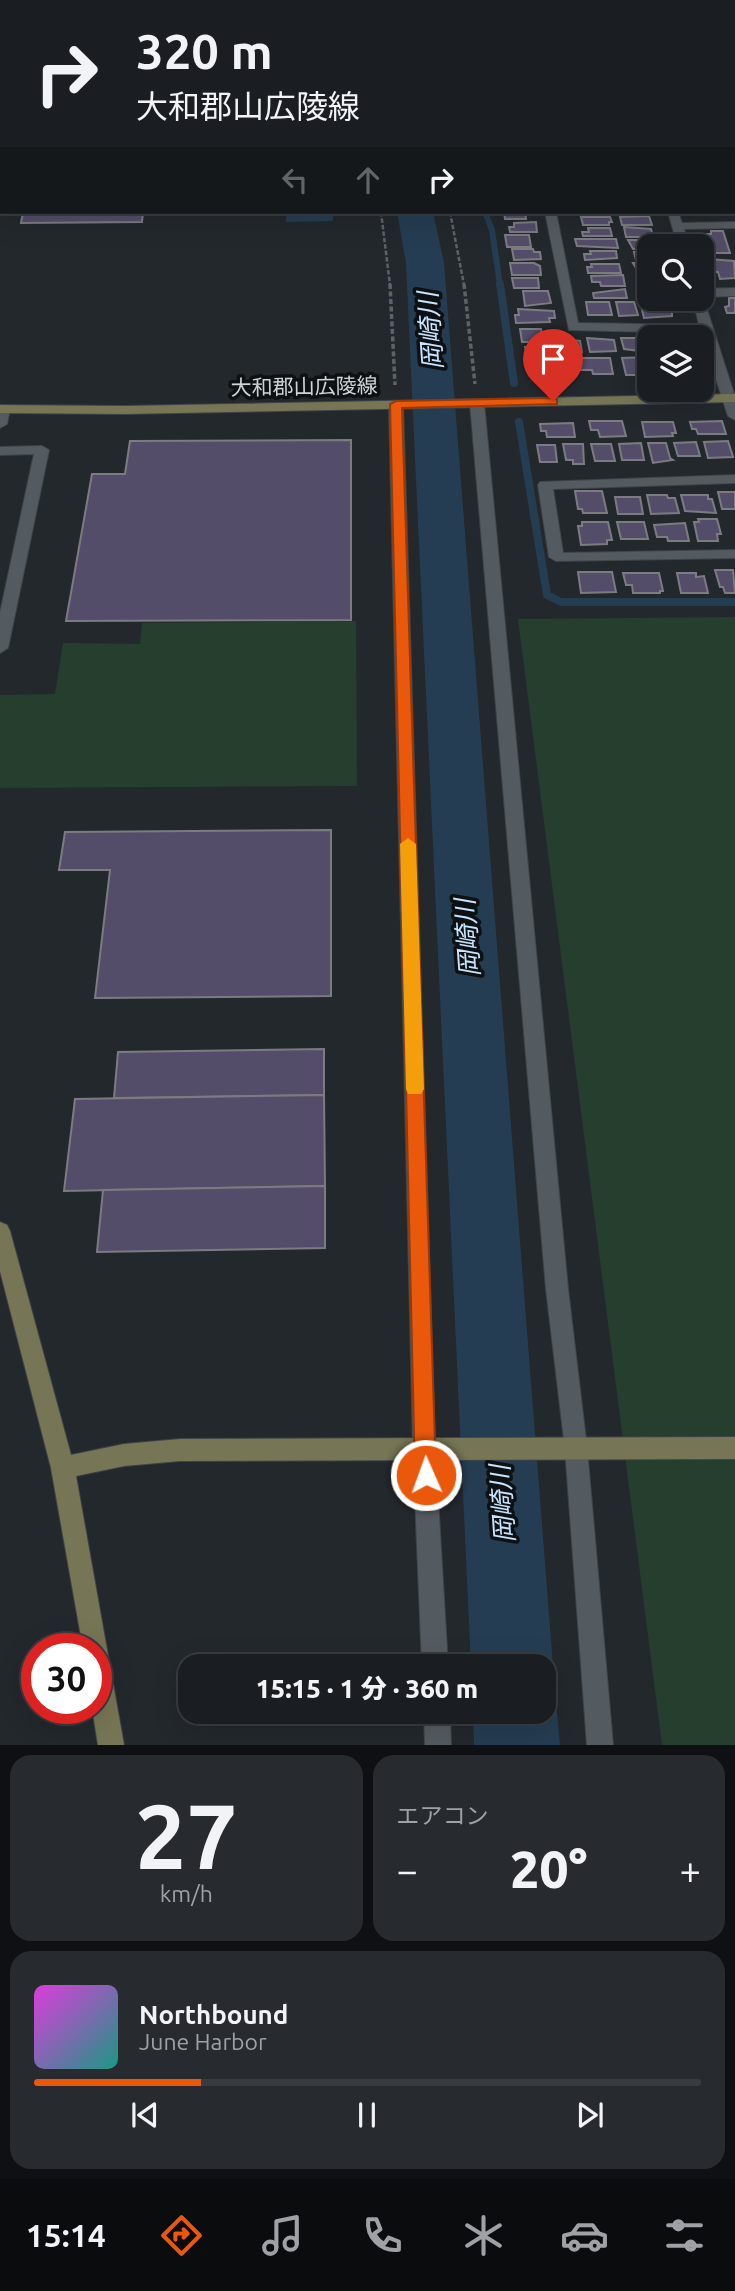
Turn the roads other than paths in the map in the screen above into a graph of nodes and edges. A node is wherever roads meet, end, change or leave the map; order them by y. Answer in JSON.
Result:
{"nodes":[{"id":1,"x":550,"y":214,"type":"edge"},
{"id":2,"x":674,"y":214,"type":"edge"},
{"id":3,"x":735,"y":225,"type":"edge"},
{"id":4,"x":677,"y":226,"type":"junction"},
{"id":5,"x":680,"y":234,"type":"edge"},
{"id":6,"x":735,"y":292,"type":"edge"},
{"id":7,"x":714,"y":293,"type":"edge"},
{"id":8,"x":637,"y":328,"type":"edge"},
{"id":9,"x":714,"y":350,"type":"edge"},
{"id":10,"x":732,"y":398,"type":"edge"},
{"id":11,"x":477,"y":403,"type":"junction"},
{"id":12,"x":396,"y":404,"type":"junction"},
{"id":13,"x":1,"y":409,"type":"edge"},
{"id":14,"x":735,"y":416,"type":"edge"},
{"id":15,"x":0,"y":424,"type":"edge"},
{"id":16,"x":0,"y":451,"type":"edge"},
{"id":17,"x":735,"y":479,"type":"edge"},
{"id":18,"x":735,"y":554,"type":"edge"},
{"id":19,"x":0,"y":648,"type":"edge"},
{"id":20,"x":0,"y":1231,"type":"edge"},
{"id":21,"x":425,"y":1448,"type":"junction"},
{"id":22,"x":576,"y":1448,"type":"junction"},
{"id":23,"x":735,"y":1448,"type":"edge"},
{"id":24,"x":63,"y":1468,"type":"junction"},
{"id":25,"x":92,"y":1633,"type":"edge"},
{"id":26,"x":434,"y":1654,"type":"edge"},
{"id":27,"x":107,"y":1724,"type":"edge"},
{"id":28,"x":437,"y":1724,"type":"edge"},
{"id":29,"x":111,"y":1745,"type":"edge"},
{"id":30,"x":438,"y":1745,"type":"edge"},
{"id":31,"x":600,"y":1745,"type":"edge"}],
"edges":[{"from":1,"to":8,"type":"street"},
{"from":2,"to":4,"type":"street"},
{"from":3,"to":4,"type":"street"},
{"from":4,"to":5,"type":"street"},
{"from":6,"to":7,"type":"street"},
{"from":9,"to":10,"type":"street"},
{"from":10,"to":11,"type":"main road","name":"大和郡山広陵線"},
{"from":10,"to":14,"type":"street"},
{"from":11,"to":12,"type":"main road","name":"大和郡山広陵線"},
{"from":11,"to":22,"type":"street"},
{"from":12,"to":13,"type":"main road","name":"大和郡山広陵線"},
{"from":12,"to":21,"type":"street"},
{"from":13,"to":15,"type":"street"},
{"from":16,"to":19,"type":"street"},
{"from":17,"to":18,"type":"street"},
{"from":20,"to":24,"type":"main road"},
{"from":21,"to":22,"type":"main road"},
{"from":21,"to":24,"type":"main road"},
{"from":21,"to":26,"type":"street"},
{"from":22,"to":23,"type":"main road"},
{"from":22,"to":31,"type":"street"},
{"from":24,"to":25,"type":"main road"},
{"from":27,"to":29,"type":"main road"},
{"from":28,"to":30,"type":"street"}]}
